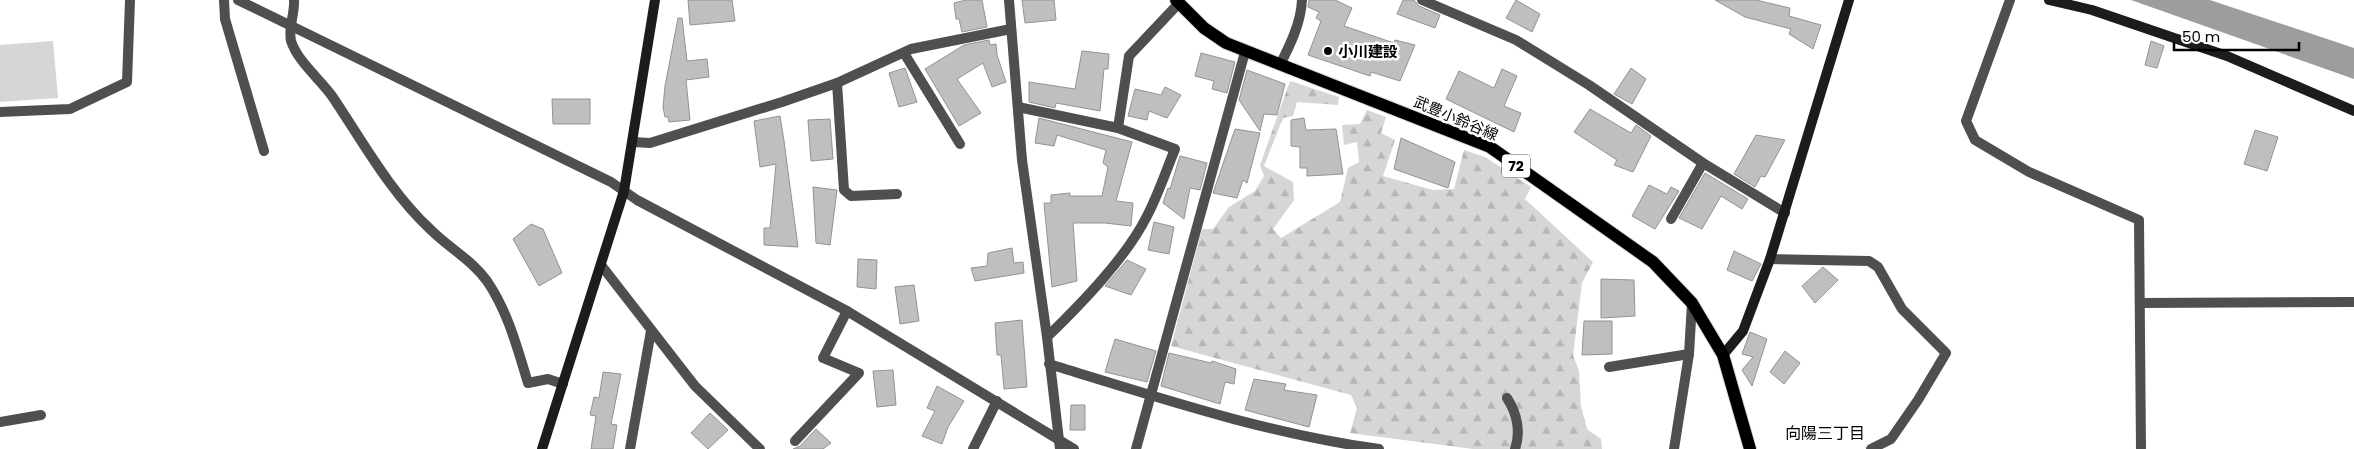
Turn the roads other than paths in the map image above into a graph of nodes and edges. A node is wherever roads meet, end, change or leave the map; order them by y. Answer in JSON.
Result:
{"nodes":[{"id":1,"x":130,"y":0,"type":"edge"},
{"id":2,"x":224,"y":0,"type":"edge"},
{"id":3,"x":238,"y":0,"type":"edge"},
{"id":4,"x":294,"y":0,"type":"edge"},
{"id":5,"x":655,"y":0,"type":"edge"},
{"id":6,"x":1009,"y":0,"type":"edge"},
{"id":7,"x":1302,"y":0,"type":"edge"},
{"id":8,"x":1422,"y":0,"type":"edge"},
{"id":9,"x":1849,"y":0,"type":"edge"},
{"id":10,"x":2010,"y":0,"type":"edge"},
{"id":11,"x":2049,"y":0,"type":"edge"},
{"id":12,"x":1178,"y":2,"type":"edge"},
{"id":13,"x":291,"y":27,"type":"junction"},
{"id":14,"x":1011,"y":29,"type":"junction"},
{"id":15,"x":1245,"y":52,"type":"junction"},
{"id":16,"x":904,"y":53,"type":"junction"},
{"id":17,"x":1280,"y":65,"type":"junction"},
{"id":18,"x":837,"y":83,"type":"junction"},
{"id":19,"x":1018,"y":107,"type":"junction"},
{"id":20,"x":2354,"y":111,"type":"edge"},
{"id":21,"x":0,"y":112,"type":"edge"},
{"id":22,"x":1118,"y":128,"type":"junction"},
{"id":23,"x":633,"y":142,"type":"junction"},
{"id":24,"x":960,"y":144,"type":"dead end"},
{"id":25,"x":264,"y":151,"type":"dead end"},
{"id":26,"x":1703,"y":163,"type":"junction"},
{"id":27,"x":624,"y":191,"type":"junction"},
{"id":28,"x":897,"y":194,"type":"dead end"},
{"id":29,"x":1785,"y":213,"type":"junction"},
{"id":30,"x":1671,"y":218,"type":"dead end"},
{"id":31,"x":1770,"y":259,"type":"junction"},
{"id":32,"x":601,"y":264,"type":"junction"},
{"id":33,"x":2354,"y":302,"type":"edge"},
{"id":34,"x":1692,"y":303,"type":"junction"},
{"id":35,"x":2140,"y":304,"type":"junction"},
{"id":36,"x":847,"y":311,"type":"junction"},
{"id":37,"x":651,"y":332,"type":"junction"},
{"id":38,"x":1047,"y":337,"type":"junction"},
{"id":39,"x":1688,"y":354,"type":"junction"},
{"id":40,"x":1723,"y":355,"type":"junction"},
{"id":41,"x":1049,"y":364,"type":"junction"},
{"id":42,"x":1609,"y":367,"type":"dead end"},
{"id":43,"x":563,"y":384,"type":"junction"},
{"id":44,"x":1152,"y":396,"type":"junction"},
{"id":45,"x":1507,"y":398,"type":"dead end"},
{"id":46,"x":997,"y":401,"type":"junction"},
{"id":47,"x":42,"y":416,"type":"dead end"},
{"id":48,"x":0,"y":422,"type":"edge"},
{"id":49,"x":795,"y":441,"type":"dead end"},
{"id":50,"x":1059,"y":444,"type":"edge"},
{"id":51,"x":542,"y":449,"type":"edge"},
{"id":52,"x":630,"y":449,"type":"edge"},
{"id":53,"x":760,"y":449,"type":"edge"},
{"id":54,"x":973,"y":449,"type":"edge"},
{"id":55,"x":1074,"y":449,"type":"edge"},
{"id":56,"x":1136,"y":449,"type":"edge"},
{"id":57,"x":1379,"y":449,"type":"edge"},
{"id":58,"x":1515,"y":449,"type":"edge"},
{"id":59,"x":1674,"y":449,"type":"edge"},
{"id":60,"x":1750,"y":449,"type":"edge"},
{"id":61,"x":1871,"y":449,"type":"edge"},
{"id":62,"x":2141,"y":449,"type":"edge"}],
"edges":[{"from":1,"to":21,"type":"street"},
{"from":2,"to":25,"type":"street"},
{"from":3,"to":13,"type":"street"},
{"from":4,"to":13,"type":"street"},
{"from":5,"to":23,"type":"street"},
{"from":6,"to":14,"type":"street"},
{"from":7,"to":17,"type":"street"},
{"from":8,"to":26,"type":"street"},
{"from":9,"to":29,"type":"street"},
{"from":10,"to":35,"type":"street"},
{"from":11,"to":20,"type":"street"},
{"from":12,"to":15,"type":"main road","name":"武豊小鈴谷線","number":"72"},
{"from":12,"to":22,"type":"street"},
{"from":13,"to":27,"type":"street"},
{"from":13,"to":43,"type":"street"},
{"from":14,"to":16,"type":"street"},
{"from":14,"to":19,"type":"street"},
{"from":15,"to":17,"type":"main road","name":"武豊小鈴谷線","number":"72"},
{"from":15,"to":44,"type":"street"},
{"from":16,"to":18,"type":"street"},
{"from":16,"to":24,"type":"street"},
{"from":17,"to":34,"type":"main road","name":"武豊小鈴谷線","number":"72"},
{"from":18,"to":23,"type":"street"},
{"from":18,"to":28,"type":"street"},
{"from":19,"to":22,"type":"street"},
{"from":19,"to":38,"type":"street"},
{"from":22,"to":38,"type":"street"},
{"from":23,"to":27,"type":"street"},
{"from":26,"to":29,"type":"street"},
{"from":26,"to":30,"type":"street"},
{"from":27,"to":32,"type":"street"},
{"from":27,"to":36,"type":"street"},
{"from":29,"to":31,"type":"street"},
{"from":31,"to":40,"type":"street"},
{"from":31,"to":61,"type":"street"},
{"from":32,"to":37,"type":"street"},
{"from":32,"to":43,"type":"street"},
{"from":33,"to":35,"type":"street"},
{"from":34,"to":39,"type":"street"},
{"from":34,"to":40,"type":"main road","name":"武豊小鈴谷線","number":"72"},
{"from":35,"to":62,"type":"street"},
{"from":36,"to":46,"type":"street"},
{"from":36,"to":49,"type":"street"},
{"from":37,"to":52,"type":"street"},
{"from":37,"to":53,"type":"street"},
{"from":38,"to":41,"type":"street"},
{"from":39,"to":42,"type":"street"},
{"from":39,"to":59,"type":"street"},
{"from":40,"to":60,"type":"main road","name":"武豊小鈴谷線","number":"72"},
{"from":41,"to":44,"type":"street"},
{"from":41,"to":50,"type":"street"},
{"from":43,"to":51,"type":"street"},
{"from":44,"to":56,"type":"street"},
{"from":44,"to":57,"type":"street"},
{"from":45,"to":58,"type":"street"},
{"from":46,"to":50,"type":"street"},
{"from":46,"to":54,"type":"street"},
{"from":47,"to":48,"type":"street"},
{"from":50,"to":55,"type":"street"}]}
